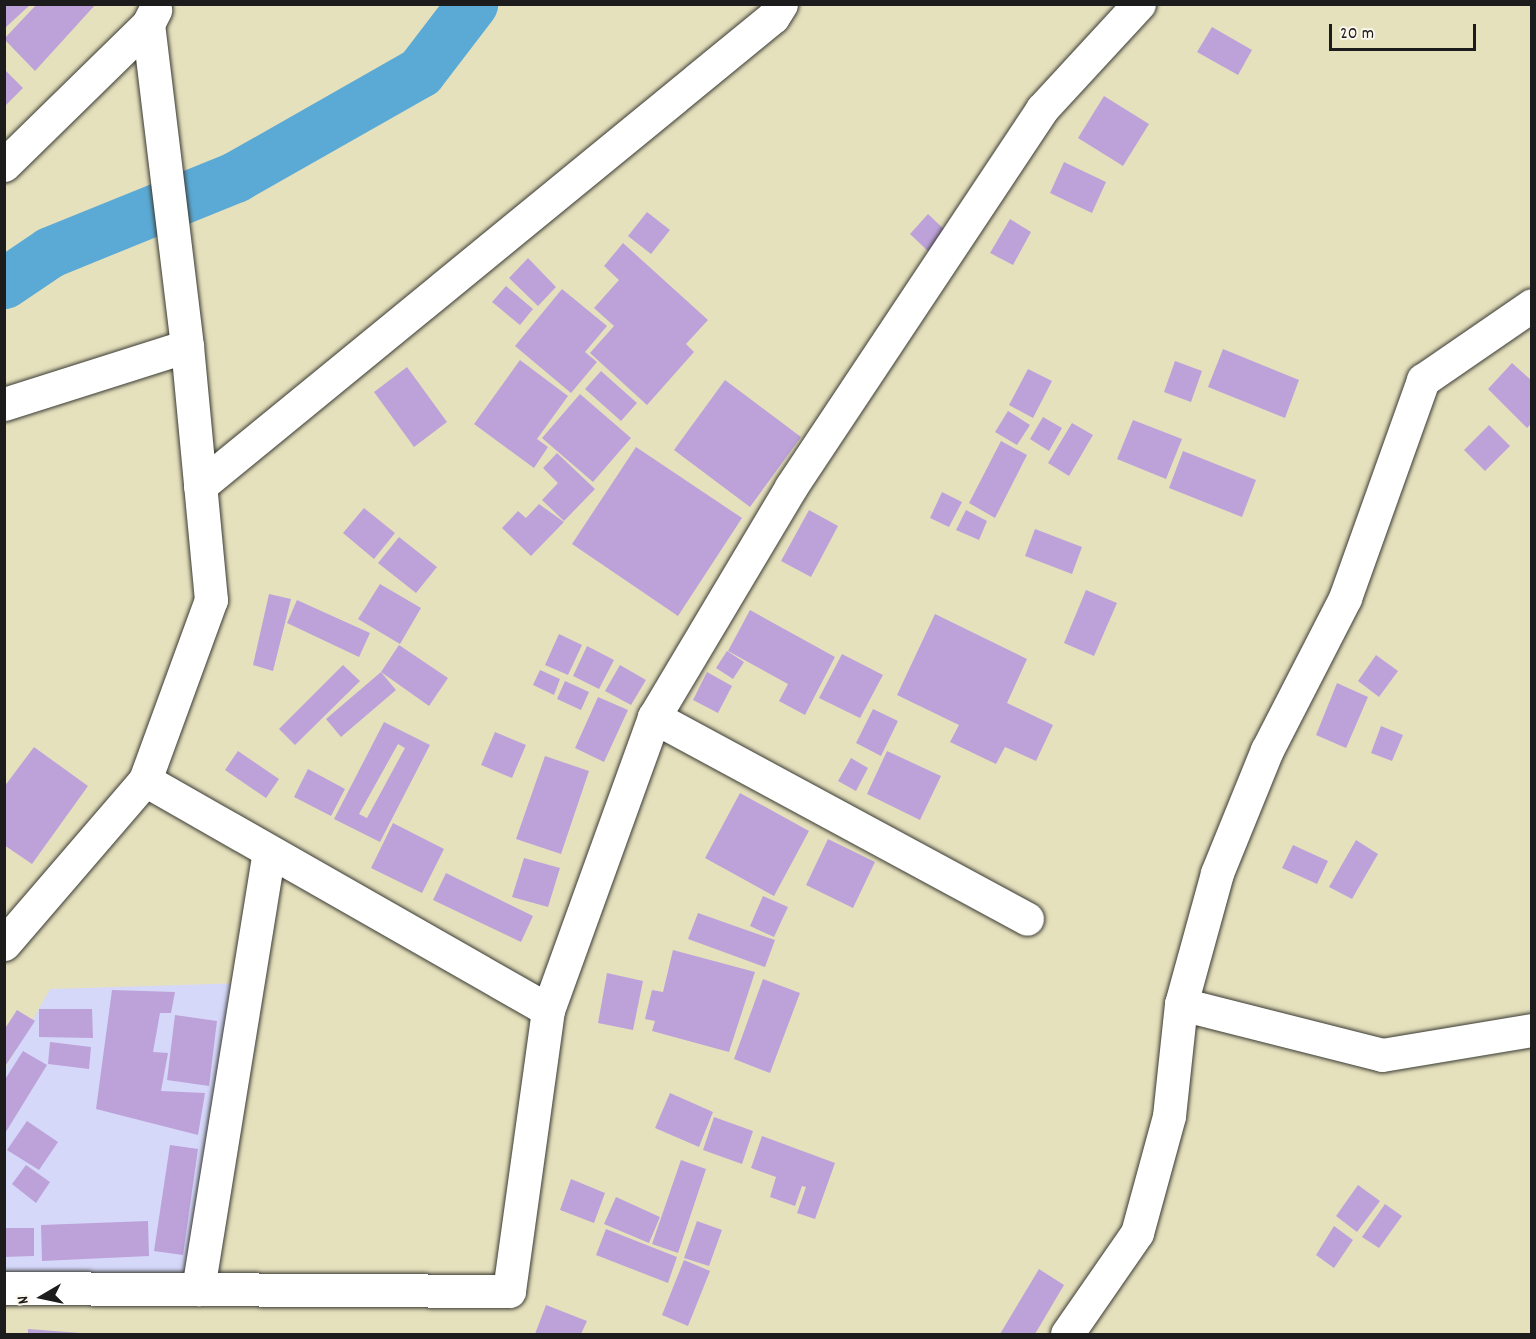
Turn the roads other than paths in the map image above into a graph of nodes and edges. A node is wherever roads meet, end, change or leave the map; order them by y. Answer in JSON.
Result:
{"nodes":[{"id":1,"x":781,"y":4,"type":"edge"},
{"id":2,"x":1138,"y":4,"type":"edge"},
{"id":3,"x":152,"y":14,"type":"edge"},
{"id":4,"x":4,"y":165,"type":"edge"},
{"id":5,"x":1532,"y":305,"type":"edge"},
{"id":6,"x":187,"y":346,"type":"junction"},
{"id":7,"x":4,"y":404,"type":"edge"},
{"id":8,"x":200,"y":486,"type":"junction"},
{"id":9,"x":654,"y":717,"type":"junction"},
{"id":10,"x":145,"y":780,"type":"junction"},
{"id":11,"x":269,"y":852,"type":"junction"},
{"id":12,"x":1027,"y":919,"type":"dead end"},
{"id":13,"x":4,"y":944,"type":"edge"},
{"id":14,"x":1181,"y":1004,"type":"junction"},
{"id":15,"x":548,"y":1010,"type":"junction"},
{"id":16,"x":1532,"y":1030,"type":"edge"},
{"id":17,"x":4,"y":1288,"type":"edge"},
{"id":18,"x":198,"y":1289,"type":"junction"},
{"id":19,"x":1067,"y":1335,"type":"edge"}],
"edges":[{"from":1,"to":8,"type":"street"},
{"from":2,"to":9,"type":"street"},
{"from":3,"to":4,"type":"street"},
{"from":3,"to":6,"type":"street"},
{"from":5,"to":14,"type":"street"},
{"from":6,"to":7,"type":"street"},
{"from":6,"to":8,"type":"street"},
{"from":8,"to":10,"type":"street"},
{"from":9,"to":12,"type":"street"},
{"from":9,"to":15,"type":"street"},
{"from":10,"to":11,"type":"street"},
{"from":10,"to":13,"type":"street"},
{"from":11,"to":15,"type":"street"},
{"from":11,"to":18,"type":"street"},
{"from":14,"to":16,"type":"street"},
{"from":14,"to":19,"type":"street"},
{"from":15,"to":18,"type":"street"},
{"from":17,"to":18,"type":"street"}]}
